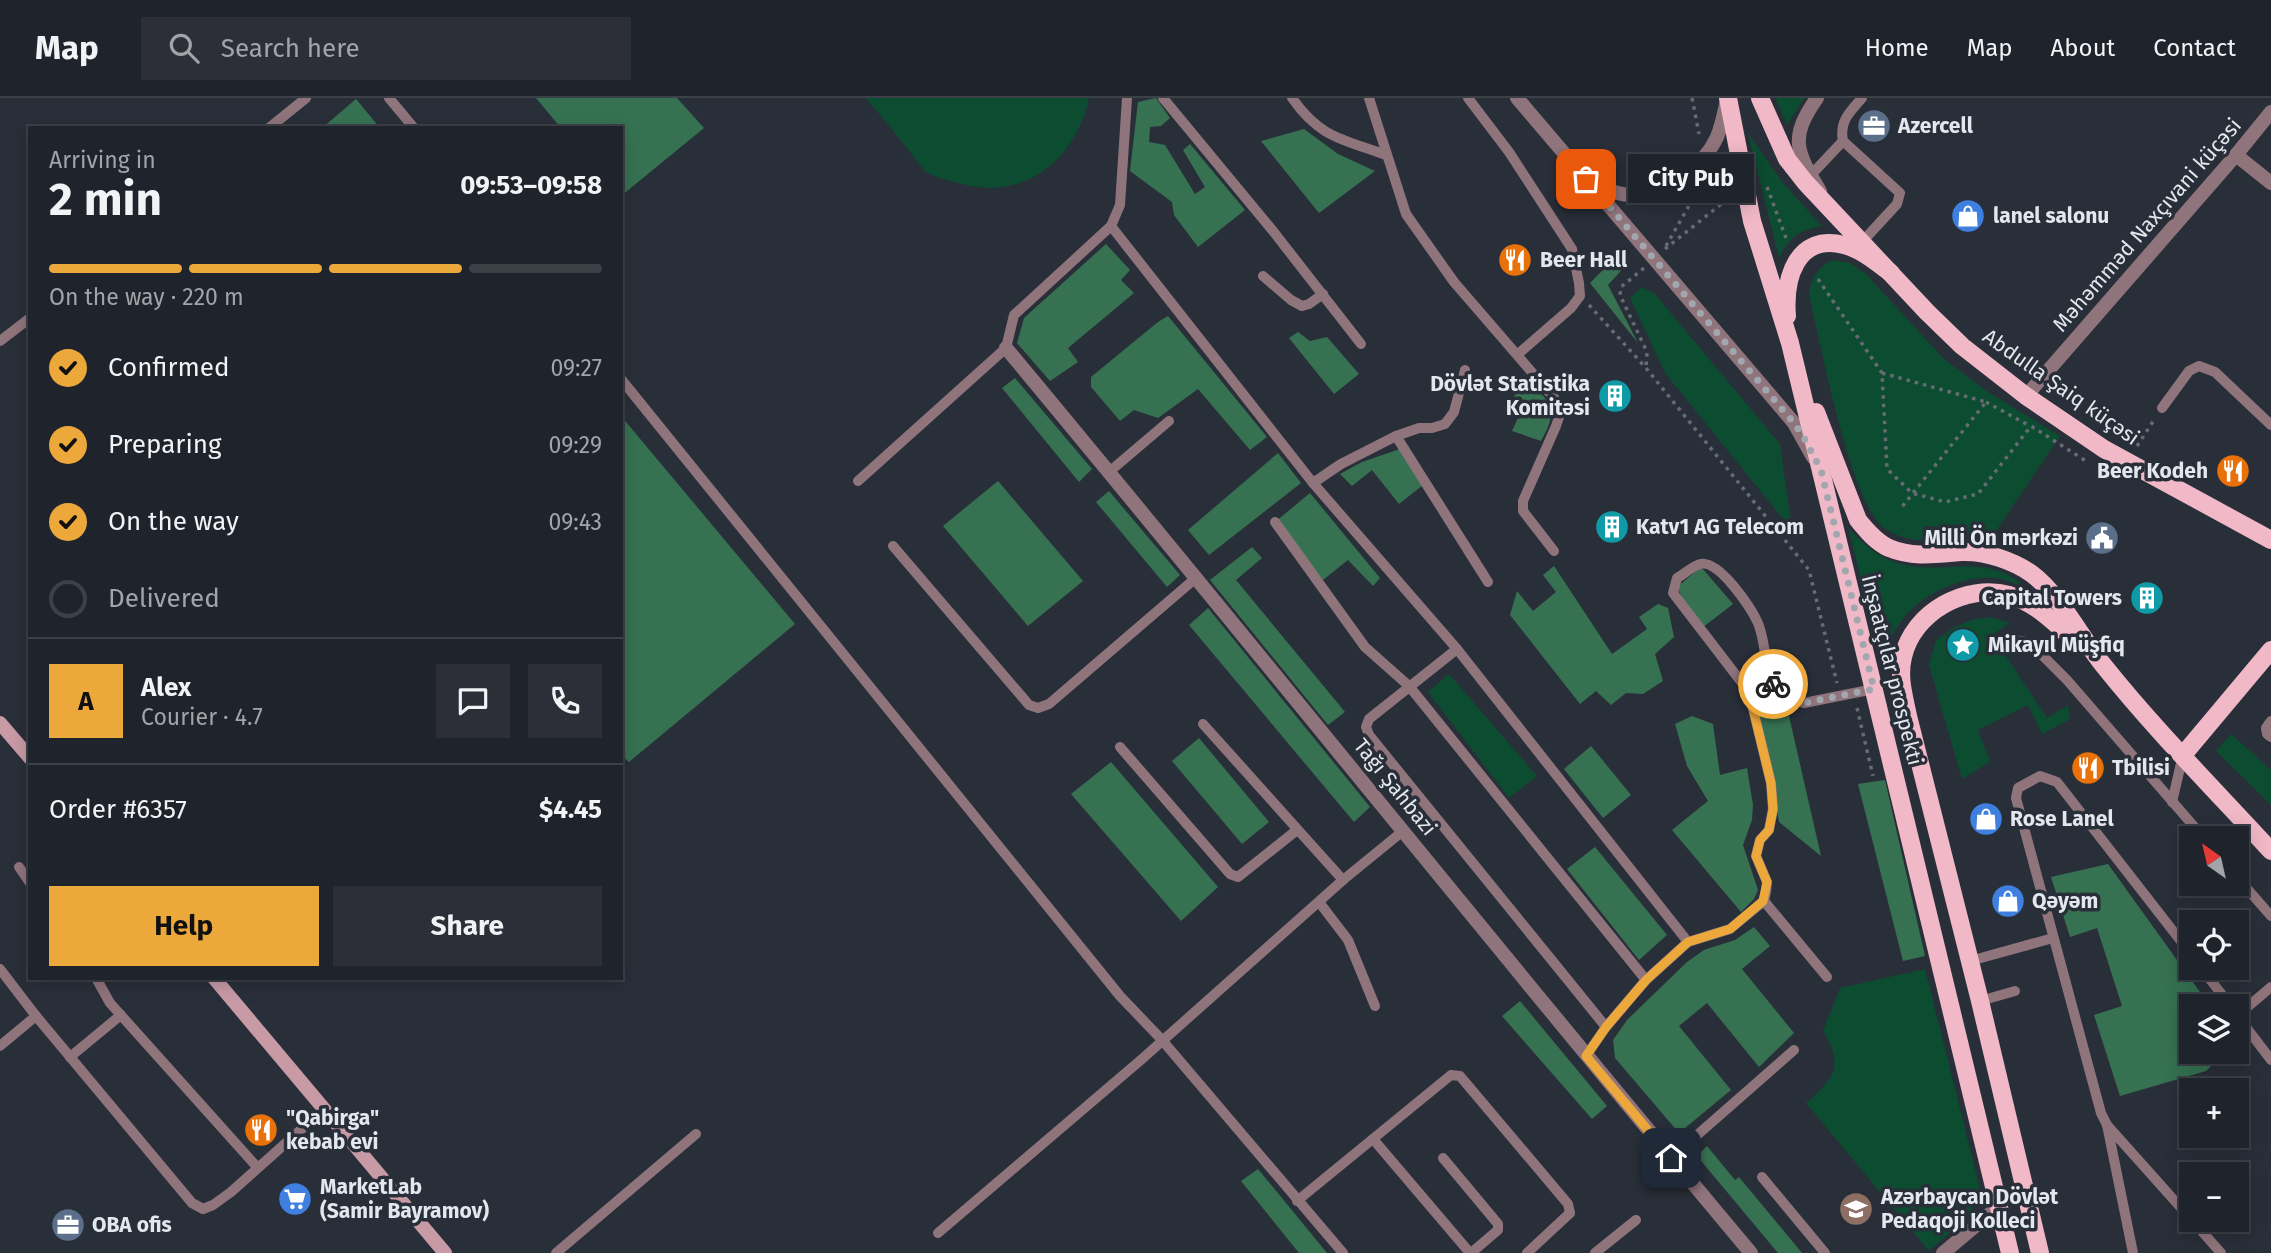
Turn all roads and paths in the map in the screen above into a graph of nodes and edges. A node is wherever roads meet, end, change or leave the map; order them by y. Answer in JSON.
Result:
{"nodes":[{"id":1,"x":306,"y":98,"type":"edge"},
{"id":2,"x":389,"y":98,"type":"edge"},
{"id":3,"x":1127,"y":98,"type":"edge"},
{"id":4,"x":1163,"y":98,"type":"edge"},
{"id":5,"x":1292,"y":98,"type":"edge"},
{"id":6,"x":1369,"y":98,"type":"edge"},
{"id":7,"x":1468,"y":98,"type":"edge"},
{"id":8,"x":1517,"y":98,"type":"edge"},
{"id":9,"x":1692,"y":98,"type":"edge"},
{"id":10,"x":1728,"y":98,"type":"edge"},
{"id":11,"x":1760,"y":98,"type":"edge"},
{"id":12,"x":1817,"y":98,"type":"edge"},
{"id":13,"x":1862,"y":98,"type":"edge"},
{"id":14,"x":2271,"y":112,"type":"edge"},
{"id":15,"x":271,"y":126,"type":"edge"},
{"id":16,"x":412,"y":126,"type":"edge"},
{"id":17,"x":1843,"y":141,"type":"junction"},
{"id":18,"x":1701,"y":142,"type":"dead end"},
{"id":19,"x":1386,"y":155,"type":"junction"},
{"id":20,"x":2236,"y":155,"type":"junction"},
{"id":21,"x":1711,"y":169,"type":"dead end"},
{"id":22,"x":1811,"y":175,"type":"junction"},
{"id":23,"x":1586,"y":179,"type":"junction"},
{"id":24,"x":1704,"y":180,"type":"dead end"},
{"id":25,"x":2271,"y":183,"type":"edge"},
{"id":26,"x":1768,"y":187,"type":"dead end"},
{"id":27,"x":1832,"y":210,"type":"junction"},
{"id":28,"x":1111,"y":226,"type":"junction"},
{"id":29,"x":1786,"y":237,"type":"dead end"},
{"id":30,"x":1861,"y":242,"type":"junction"},
{"id":31,"x":1654,"y":259,"type":"junction"},
{"id":32,"x":1891,"y":273,"type":"junction"},
{"id":33,"x":1263,"y":276,"type":"dead end"},
{"id":34,"x":1818,"y":279,"type":"dead end"},
{"id":35,"x":1323,"y":294,"type":"junction"},
{"id":36,"x":1580,"y":296,"type":"junction"},
{"id":37,"x":28,"y":320,"type":"edge"},
{"id":38,"x":0,"y":341,"type":"edge"},
{"id":39,"x":1790,"y":343,"type":"junction"},
{"id":40,"x":1361,"y":344,"type":"dead end"},
{"id":41,"x":1006,"y":348,"type":"junction"},
{"id":42,"x":1518,"y":354,"type":"junction"},
{"id":43,"x":1646,"y":368,"type":"junction"},
{"id":44,"x":1465,"y":370,"type":"dead end"},
{"id":45,"x":1882,"y":373,"type":"junction"},
{"id":46,"x":623,"y":381,"type":"edge"},
{"id":47,"x":2026,"y":396,"type":"junction"},
{"id":48,"x":1986,"y":402,"type":"junction"},
{"id":49,"x":2162,"y":408,"type":"joint"},
{"id":50,"x":1169,"y":421,"type":"dead end"},
{"id":51,"x":2271,"y":425,"type":"edge"},
{"id":52,"x":2031,"y":426,"type":"junction"},
{"id":53,"x":1396,"y":436,"type":"junction"},
{"id":54,"x":2134,"y":450,"type":"dead end"},
{"id":55,"x":2093,"y":466,"type":"dead end"},
{"id":56,"x":1821,"y":470,"type":"junction"},
{"id":57,"x":1109,"y":472,"type":"junction"},
{"id":58,"x":858,"y":481,"type":"dead end"},
{"id":59,"x":1313,"y":483,"type":"junction"},
{"id":60,"x":1912,"y":492,"type":"junction"},
{"id":61,"x":1901,"y":508,"type":"dead end"},
{"id":62,"x":1275,"y":522,"type":"dead end"},
{"id":63,"x":2271,"y":540,"type":"edge"},
{"id":64,"x":893,"y":546,"type":"dead end"},
{"id":65,"x":1554,"y":551,"type":"dead end"},
{"id":66,"x":1197,"y":577,"type":"junction"},
{"id":67,"x":1488,"y":582,"type":"dead end"},
{"id":68,"x":2013,"y":640,"type":"dead end"},
{"id":69,"x":1457,"y":649,"type":"junction"},
{"id":70,"x":2271,"y":650,"type":"edge"},
{"id":71,"x":2103,"y":665,"type":"junction"},
{"id":72,"x":1769,"y":682,"type":"junction"},
{"id":73,"x":1409,"y":687,"type":"junction"},
{"id":74,"x":1874,"y":689,"type":"junction"},
{"id":75,"x":1749,"y":692,"type":"junction"},
{"id":76,"x":1847,"y":695,"type":"junction"},
{"id":77,"x":2271,"y":721,"type":"edge"},
{"id":78,"x":0,"y":723,"type":"edge"},
{"id":79,"x":1203,"y":724,"type":"dead end"},
{"id":80,"x":2271,"y":737,"type":"edge"},
{"id":81,"x":1120,"y":747,"type":"dead end"},
{"id":82,"x":2183,"y":755,"type":"junction"},
{"id":83,"x":28,"y":756,"type":"edge"},
{"id":84,"x":1873,"y":776,"type":"dead end"},
{"id":85,"x":2172,"y":802,"type":"junction"},
{"id":86,"x":2193,"y":826,"type":"edge"},
{"id":87,"x":1297,"y":830,"type":"junction"},
{"id":88,"x":1403,"y":831,"type":"junction"},
{"id":89,"x":2271,"y":851,"type":"edge"},
{"id":90,"x":19,"y":867,"type":"dead end"},
{"id":91,"x":28,"y":880,"type":"edge"},
{"id":92,"x":1343,"y":880,"type":"junction"},
{"id":93,"x":2249,"y":891,"type":"edge"},
{"id":94,"x":1763,"y":901,"type":"junction"},
{"id":95,"x":1319,"y":902,"type":"junction"},
{"id":96,"x":2271,"y":916,"type":"edge"},
{"id":97,"x":2053,"y":938,"type":"junction"},
{"id":98,"x":2179,"y":939,"type":"edge"},
{"id":99,"x":1688,"y":942,"type":"junction"},
{"id":100,"x":1970,"y":961,"type":"junction"},
{"id":101,"x":0,"y":969,"type":"edge"},
{"id":102,"x":1827,"y":976,"type":"dead end"},
{"id":103,"x":97,"y":980,"type":"edge"},
{"id":104,"x":216,"y":980,"type":"edge"},
{"id":105,"x":1646,"y":980,"type":"junction"},
{"id":106,"x":2210,"y":980,"type":"edge"},
{"id":107,"x":2271,"y":987,"type":"edge"},
{"id":108,"x":2015,"y":991,"type":"dead end"},
{"id":109,"x":2221,"y":994,"type":"edge"},
{"id":110,"x":1980,"y":1001,"type":"junction"},
{"id":111,"x":2249,"y":1002,"type":"edge"},
{"id":112,"x":1375,"y":1006,"type":"dead end"},
{"id":113,"x":121,"y":1014,"type":"junction"},
{"id":114,"x":36,"y":1016,"type":"junction"},
{"id":115,"x":1606,"y":1027,"type":"junction"},
{"id":116,"x":2249,"y":1031,"type":"edge"},
{"id":117,"x":1162,"y":1040,"type":"junction"},
{"id":118,"x":0,"y":1046,"type":"edge"},
{"id":119,"x":1794,"y":1050,"type":"dead end"},
{"id":120,"x":1586,"y":1056,"type":"junction"},
{"id":121,"x":70,"y":1057,"type":"junction"},
{"id":122,"x":2271,"y":1060,"type":"edge"},
{"id":123,"x":324,"y":1109,"type":"junction"},
{"id":124,"x":2107,"y":1125,"type":"junction"},
{"id":125,"x":696,"y":1134,"type":"dead end"},
{"id":126,"x":1373,"y":1139,"type":"junction"},
{"id":127,"x":1443,"y":1158,"type":"dead end"},
{"id":128,"x":1671,"y":1158,"type":"junction"},
{"id":129,"x":257,"y":1167,"type":"junction"},
{"id":130,"x":1762,"y":1177,"type":"dead end"},
{"id":131,"x":1297,"y":1201,"type":"junction"},
{"id":132,"x":2179,"y":1206,"type":"edge"},
{"id":133,"x":1998,"y":1207,"type":"junction"},
{"id":134,"x":1636,"y":1220,"type":"dead end"},
{"id":135,"x":2202,"y":1232,"type":"edge"},
{"id":136,"x":938,"y":1233,"type":"dead end"},
{"id":137,"x":445,"y":1253,"type":"edge"},
{"id":138,"x":556,"y":1253,"type":"edge"},
{"id":139,"x":1343,"y":1253,"type":"edge"},
{"id":140,"x":1471,"y":1253,"type":"edge"},
{"id":141,"x":1527,"y":1253,"type":"edge"},
{"id":142,"x":1595,"y":1253,"type":"edge"},
{"id":143,"x":1751,"y":1253,"type":"edge"},
{"id":144,"x":1825,"y":1253,"type":"edge"},
{"id":145,"x":1943,"y":1253,"type":"edge"},
{"id":146,"x":2010,"y":1253,"type":"edge"},
{"id":147,"x":2039,"y":1253,"type":"edge"},
{"id":148,"x":2133,"y":1253,"type":"edge"},
{"id":149,"x":2221,"y":1253,"type":"edge"}],
"edges":[{"from":1,"to":15,"type":"lane"},
{"from":2,"to":16,"type":"lane"},
{"from":3,"to":28,"type":"lane"},
{"from":4,"to":35,"type":"lane"},
{"from":5,"to":19,"type":"lane"},
{"from":6,"to":19,"type":"lane"},
{"from":7,"to":36,"type":"lane"},
{"from":8,"to":23,"type":"street"},
{"from":9,"to":18,"type":"path"},
{"from":10,"to":23,"type":"street"},
{"from":10,"to":39,"type":"main road","name":"İnşaatçılar prospekti"},
{"from":11,"to":27,"type":"main road","name":"Abdulla Şaiq küçəsi"},
{"from":12,"to":22,"type":"street"},
{"from":13,"to":17,"type":"lane"},
{"from":14,"to":20,"type":"street","name":"Məhəmməd Naxçıvani küçəsi"},
{"from":17,"to":22,"type":"lane"},
{"from":17,"to":30,"type":"lane"},
{"from":19,"to":42,"type":"lane"},
{"from":20,"to":25,"type":"street"},
{"from":20,"to":47,"type":"street","name":"Məhəmməd Naxçıvani küçəsi"},
{"from":21,"to":24,"type":"path"},
{"from":22,"to":27,"type":"street"},
{"from":23,"to":31,"type":"street"},
{"from":26,"to":29,"type":"path"},
{"from":27,"to":30,"type":"main road","name":"Abdulla Şaiq küçəsi"},
{"from":28,"to":41,"type":"lane"},
{"from":28,"to":59,"type":"lane"},
{"from":30,"to":32,"type":"main road","name":"Abdulla Şaiq küçəsi"},
{"from":31,"to":43,"type":"path"},
{"from":31,"to":56,"type":"street"},
{"from":32,"to":39,"type":"main road"},
{"from":32,"to":47,"type":"main road","name":"Abdulla Şaiq küçəsi"},
{"from":33,"to":35,"type":"lane"},
{"from":34,"to":45,"type":"path"},
{"from":35,"to":40,"type":"lane"},
{"from":36,"to":42,"type":"lane"},
{"from":36,"to":43,"type":"path"},
{"from":37,"to":38,"type":"lane"},
{"from":39,"to":56,"type":"main road","name":"İnşaatçılar prospekti"},
{"from":39,"to":71,"type":"main road"},
{"from":41,"to":57,"type":"street","name":"Tağı Şahbazi"},
{"from":41,"to":58,"type":"lane"},
{"from":42,"to":65,"type":"lane"},
{"from":43,"to":76,"type":"path"},
{"from":44,"to":53,"type":"lane"},
{"from":45,"to":48,"type":"path"},
{"from":45,"to":60,"type":"path"},
{"from":46,"to":117,"type":"lane"},
{"from":47,"to":63,"type":"main road","name":"Abdulla Şaiq küçəsi"},
{"from":48,"to":52,"type":"path"},
{"from":48,"to":60,"type":"path"},
{"from":49,"to":51,"type":"lane"},
{"from":49,"to":54,"type":"path"},
{"from":50,"to":57,"type":"lane"},
{"from":52,"to":55,"type":"path"},
{"from":52,"to":60,"type":"path"},
{"from":53,"to":59,"type":"lane"},
{"from":53,"to":67,"type":"lane"},
{"from":56,"to":74,"type":"main road","name":"İnşaatçılar prospekti"},
{"from":57,"to":66,"type":"street","name":"Tağı Şahbazi"},
{"from":59,"to":69,"type":"lane"},
{"from":60,"to":61,"type":"path"},
{"from":62,"to":73,"type":"lane"},
{"from":64,"to":66,"type":"lane"},
{"from":66,"to":88,"type":"street","name":"Tağı Şahbazi"},
{"from":68,"to":85,"type":"lane"},
{"from":69,"to":73,"type":"lane"},
{"from":69,"to":99,"type":"lane"},
{"from":70,"to":82,"type":"main road"},
{"from":71,"to":82,"type":"main road"},
{"from":71,"to":100,"type":"main road","name":"İnşaatçılar prospekti"},
{"from":72,"to":75,"type":"lane"},
{"from":72,"to":75,"type":"lane"},
{"from":72,"to":76,"type":"lane"},
{"from":73,"to":105,"type":"lane"},
{"from":73,"to":115,"type":"lane"},
{"from":74,"to":76,"type":"lane"},
{"from":74,"to":133,"type":"main road","name":"İnşaatçılar prospekti"},
{"from":75,"to":94,"type":"lane"},
{"from":76,"to":84,"type":"path"},
{"from":77,"to":80,"type":"lane"},
{"from":78,"to":83,"type":"main road"},
{"from":79,"to":87,"type":"lane"},
{"from":81,"to":87,"type":"lane"},
{"from":82,"to":85,"type":"lane"},
{"from":82,"to":89,"type":"main road"},
{"from":85,"to":86,"type":"lane"},
{"from":87,"to":92,"type":"lane"},
{"from":88,"to":92,"type":"lane"},
{"from":88,"to":120,"type":"street","name":"Tağı Şahbazi"},
{"from":90,"to":91,"type":"lane"},
{"from":92,"to":95,"type":"lane"},
{"from":93,"to":96,"type":"lane"},
{"from":94,"to":99,"type":"lane"},
{"from":94,"to":102,"type":"lane"},
{"from":95,"to":112,"type":"lane"},
{"from":95,"to":117,"type":"lane"},
{"from":97,"to":98,"type":"lane"},
{"from":97,"to":100,"type":"lane"},
{"from":97,"to":124,"type":"lane"},
{"from":99,"to":105,"type":"lane"},
{"from":100,"to":110,"type":"main road","name":"İnşaatçılar prospekti"},
{"from":101,"to":114,"type":"lane"},
{"from":103,"to":113,"type":"lane"},
{"from":104,"to":123,"type":"main road"},
{"from":105,"to":115,"type":"lane"},
{"from":106,"to":109,"type":"lane"},
{"from":107,"to":111,"type":"lane"},
{"from":108,"to":110,"type":"lane"},
{"from":110,"to":147,"type":"main road","name":"İnşaatçılar prospekti"},
{"from":113,"to":121,"type":"lane"},
{"from":113,"to":129,"type":"lane"},
{"from":114,"to":118,"type":"lane"},
{"from":114,"to":121,"type":"lane"},
{"from":115,"to":120,"type":"lane"},
{"from":116,"to":122,"type":"lane"},
{"from":117,"to":131,"type":"lane"},
{"from":117,"to":136,"type":"lane"},
{"from":119,"to":128,"type":"lane"},
{"from":120,"to":128,"type":"street","name":"Tağı Şahbazi"},
{"from":121,"to":129,"type":"lane"},
{"from":123,"to":129,"type":"lane"},
{"from":123,"to":137,"type":"main road"},
{"from":124,"to":132,"type":"lane"},
{"from":124,"to":148,"type":"lane"},
{"from":125,"to":138,"type":"lane"},
{"from":126,"to":131,"type":"lane"},
{"from":126,"to":140,"type":"lane"},
{"from":126,"to":141,"type":"lane"},
{"from":127,"to":140,"type":"lane"},
{"from":128,"to":143,"type":"street","name":"Tağı Şahbazi"},
{"from":130,"to":144,"type":"lane"},
{"from":131,"to":139,"type":"lane"},
{"from":133,"to":145,"type":"street"},
{"from":133,"to":146,"type":"main road","name":"İnşaatçılar prospekti"},
{"from":134,"to":142,"type":"lane"},
{"from":135,"to":149,"type":"lane"}]}
